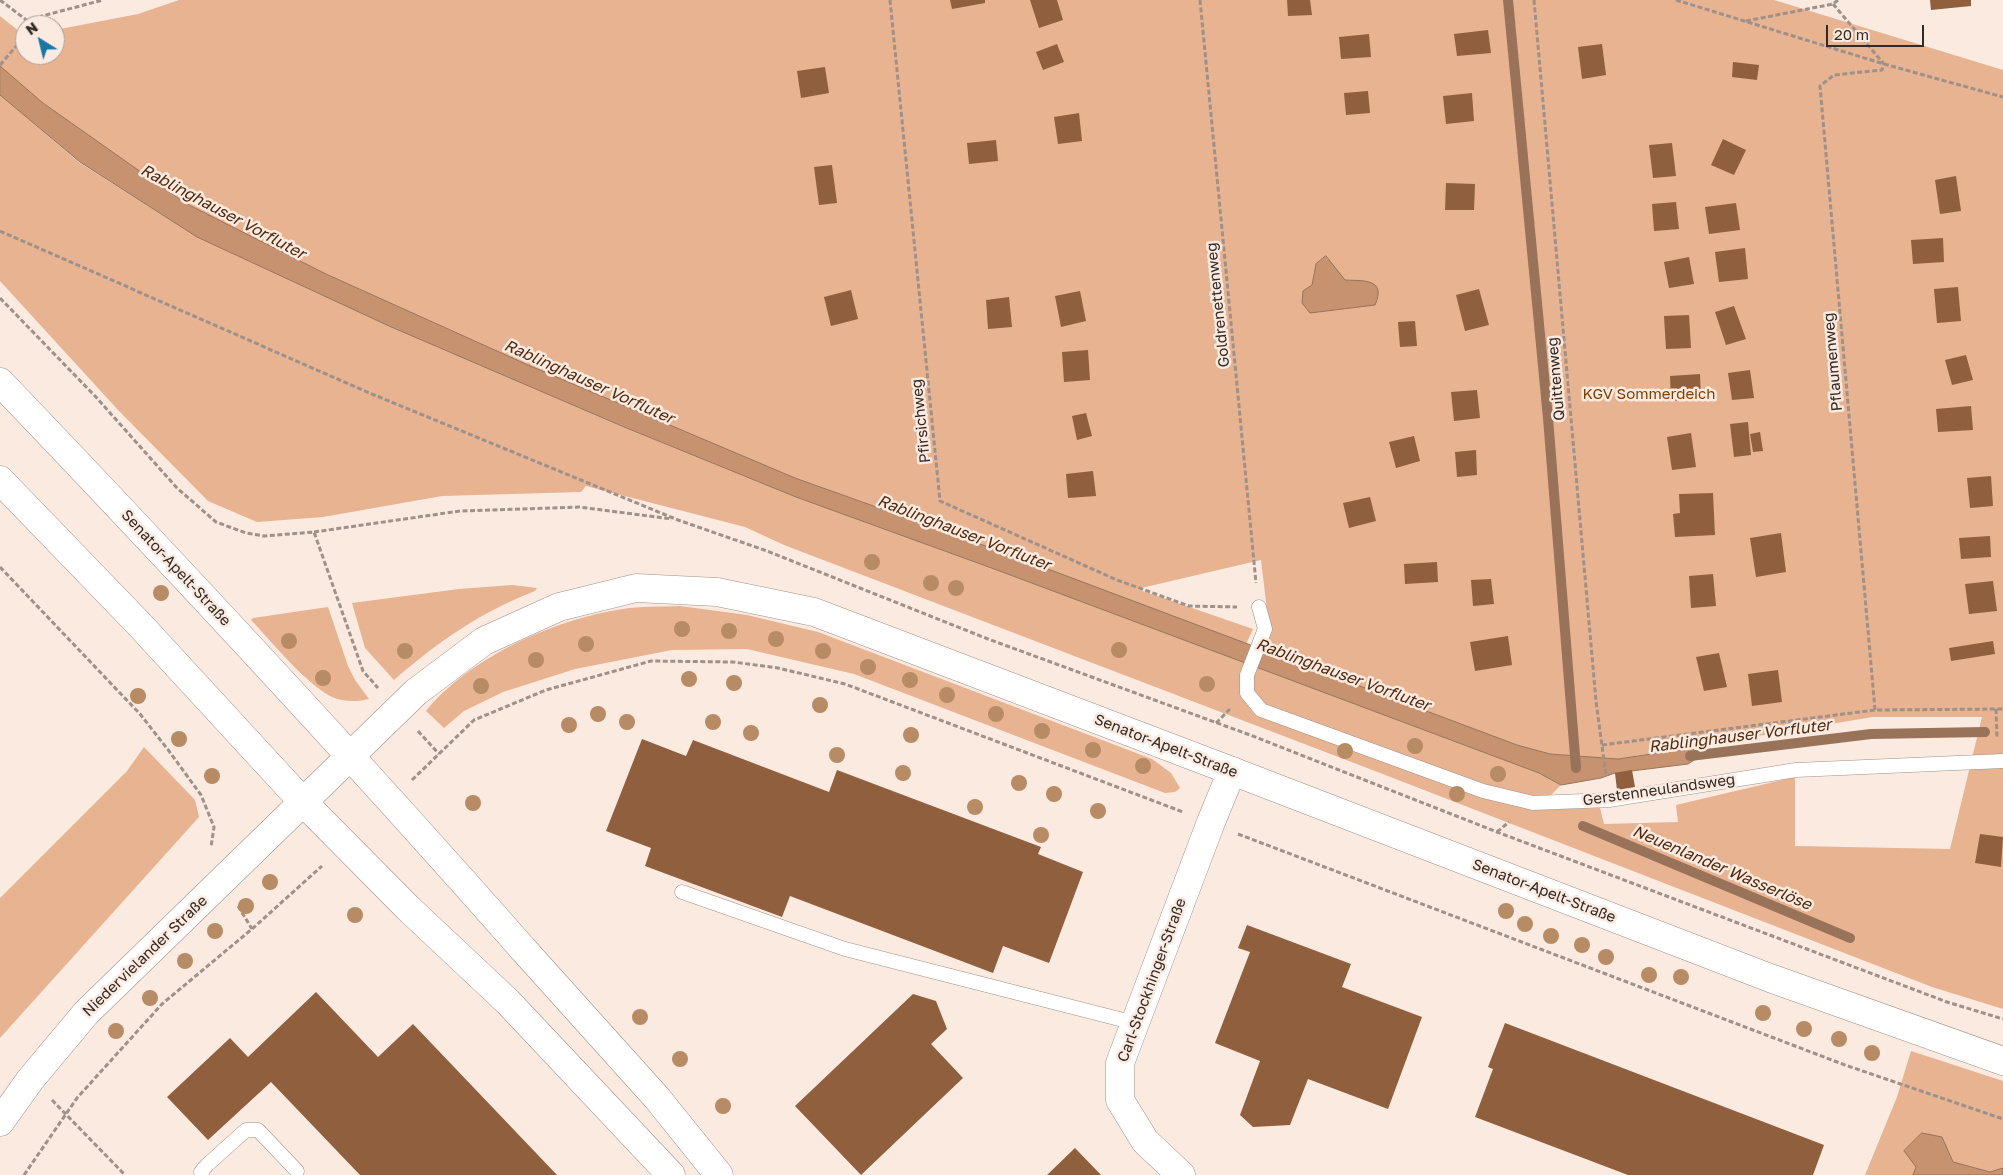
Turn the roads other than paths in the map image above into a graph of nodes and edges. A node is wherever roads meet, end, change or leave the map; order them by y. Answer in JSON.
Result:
{"nodes":[{"id":1,"x":0,"y":382,"type":"edge"},
{"id":2,"x":0,"y":480,"type":"edge"},
{"id":3,"x":1259,"y":607,"type":"road end"},
{"id":4,"x":350,"y":755,"type":"junction"},
{"id":5,"x":2000,"y":761,"type":"edge"},
{"id":6,"x":1232,"y":771,"type":"junction"},
{"id":7,"x":304,"y":802,"type":"junction"},
{"id":8,"x":682,"y":892,"type":"dead end"},
{"id":9,"x":1135,"y":1023,"type":"junction"},
{"id":10,"x":2003,"y":1060,"type":"edge"},
{"id":11,"x":0,"y":1122,"type":"edge"},
{"id":12,"x":297,"y":1172,"type":"dead end"},
{"id":13,"x":202,"y":1175,"type":"edge"},
{"id":14,"x":671,"y":1175,"type":"edge"},
{"id":15,"x":719,"y":1175,"type":"edge"},
{"id":16,"x":1181,"y":1175,"type":"edge"}],
"edges":[{"from":1,"to":4,"type":"main road","name":"Senator-Apelt-Straße"},
{"from":2,"to":7,"type":"main road"},
{"from":3,"to":5,"type":"lane","name":"Gerstenneulandsweg"},
{"from":4,"to":6,"type":"main road","name":"Senator-Apelt-Straße"},
{"from":4,"to":7,"type":"main road","name":"Senator-Apelt-Straße"},
{"from":4,"to":15,"type":"main road"},
{"from":6,"to":9,"type":"main road","name":"Carl-Stockhinger-Straße"},
{"from":6,"to":10,"type":"main road","name":"Senator-Apelt-Straße"},
{"from":7,"to":11,"type":"main road","name":"Niedervielander Straße"},
{"from":7,"to":14,"type":"main road"},
{"from":8,"to":9,"type":"lane"},
{"from":9,"to":16,"type":"main road","name":"Carl-Stockhinger-Straße"},
{"from":12,"to":13,"type":"lane"}]}
